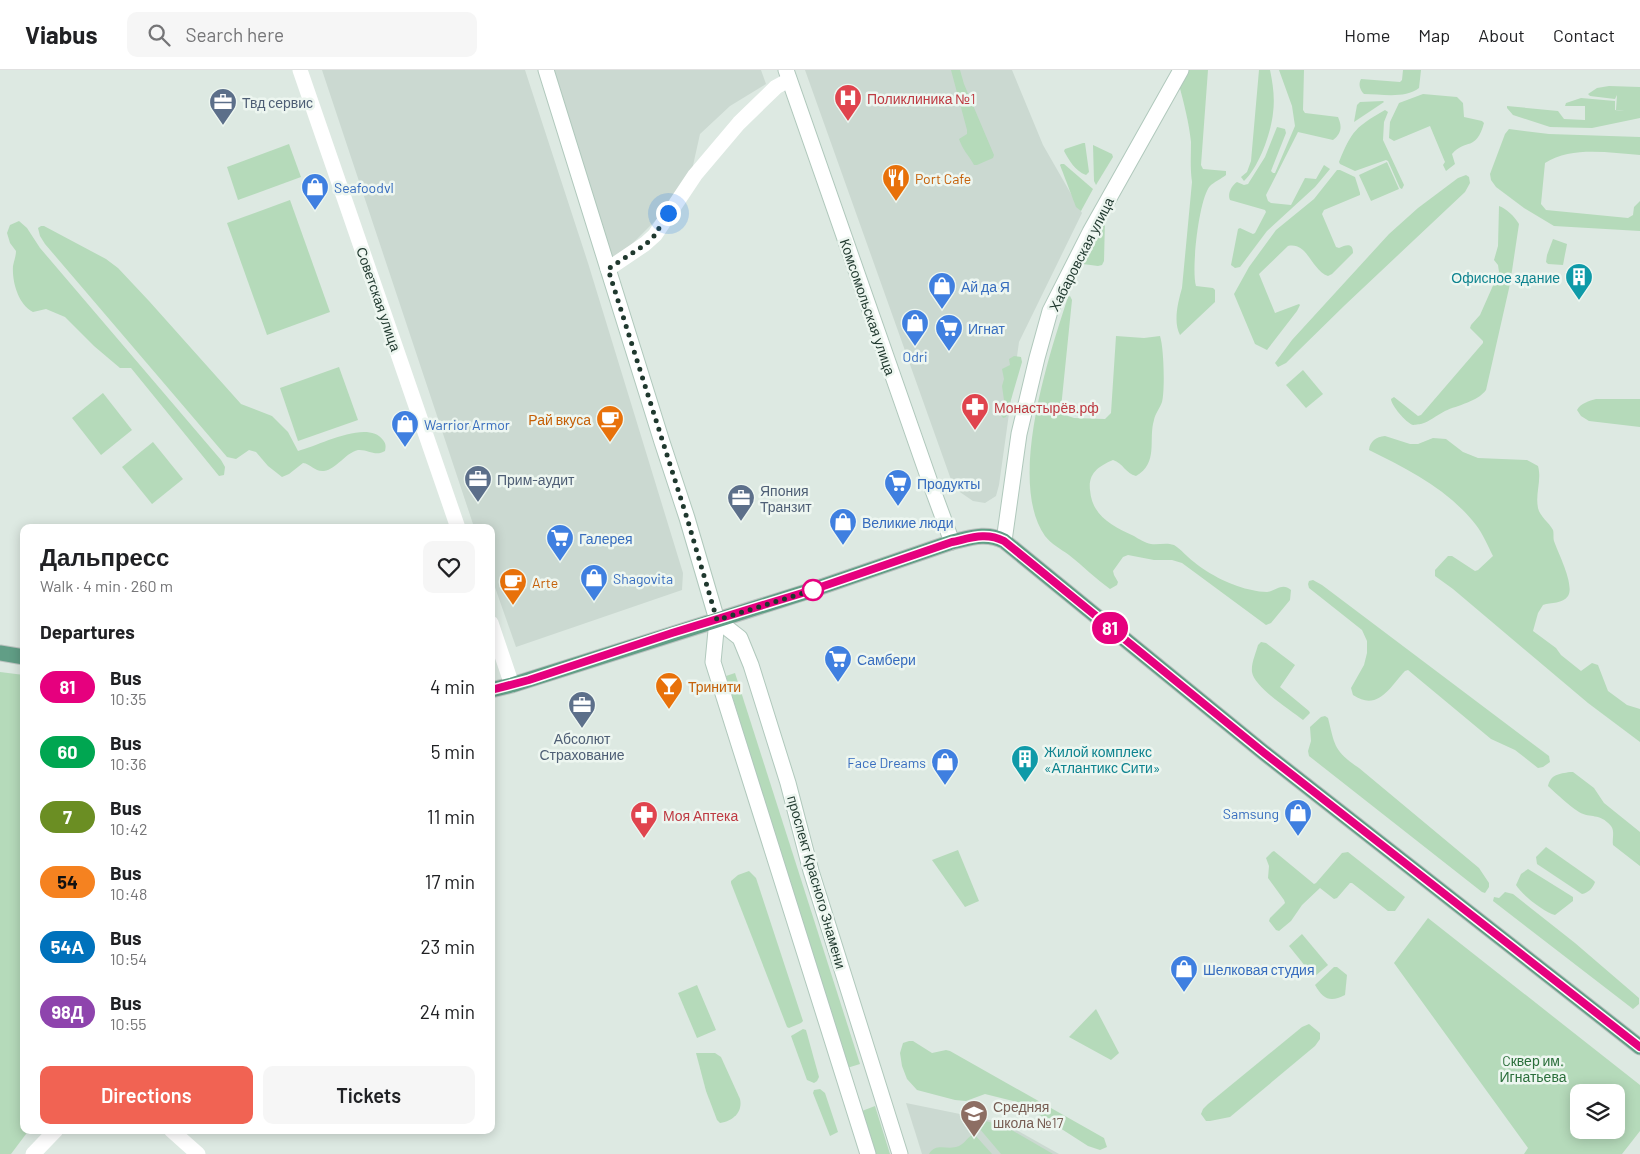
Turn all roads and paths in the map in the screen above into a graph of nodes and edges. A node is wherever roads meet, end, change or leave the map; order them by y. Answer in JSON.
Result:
{"nodes":[{"id":1,"x":300,"y":70,"type":"edge"},
{"id":2,"x":546,"y":70,"type":"edge"},
{"id":3,"x":1181,"y":70,"type":"edge"},
{"id":4,"x":788,"y":75,"type":"edge"},
{"id":5,"x":608,"y":269,"type":"junction"},
{"id":6,"x":457,"y":524,"type":"edge"},
{"id":7,"x":1004,"y":541,"type":"junction"},
{"id":8,"x":952,"y":542,"type":"junction"},
{"id":9,"x":717,"y":620,"type":"junction"},
{"id":10,"x":495,"y":635,"type":"edge"},
{"id":11,"x":0,"y":653,"type":"edge"},
{"id":12,"x":20,"y":656,"type":"edge"},
{"id":13,"x":512,"y":685,"type":"junction"},
{"id":14,"x":495,"y":689,"type":"edge"},
{"id":15,"x":1640,"y":1047,"type":"edge"},
{"id":16,"x":52,"y":1134,"type":"edge"},
{"id":17,"x":176,"y":1134,"type":"edge"},
{"id":18,"x":33,"y":1154,"type":"edge"},
{"id":19,"x":198,"y":1154,"type":"edge"},
{"id":20,"x":868,"y":1154,"type":"edge"},
{"id":21,"x":900,"y":1154,"type":"edge"}],
"edges":[{"from":1,"to":6,"type":"main road","name":"Советская улица"},
{"from":2,"to":5,"type":"main road"},
{"from":3,"to":7,"type":"main road","name":"Хабаровская улица"},
{"from":4,"to":5,"type":"main road"},
{"from":4,"to":8,"type":"main road","name":"Комсомольская улица"},
{"from":5,"to":9,"type":"main road"},
{"from":7,"to":8,"type":"main road"},
{"from":7,"to":15,"type":"main road"},
{"from":8,"to":9,"type":"main road"},
{"from":9,"to":13,"type":"main road"},
{"from":9,"to":20,"type":"main road"},
{"from":9,"to":21,"type":"main road","name":"проспект Красного Знамени"},
{"from":10,"to":13,"type":"main road"},
{"from":11,"to":12,"type":"main road"},
{"from":13,"to":14,"type":"main road"},
{"from":16,"to":18,"type":"main road"},
{"from":17,"to":19,"type":"main road"}]}
